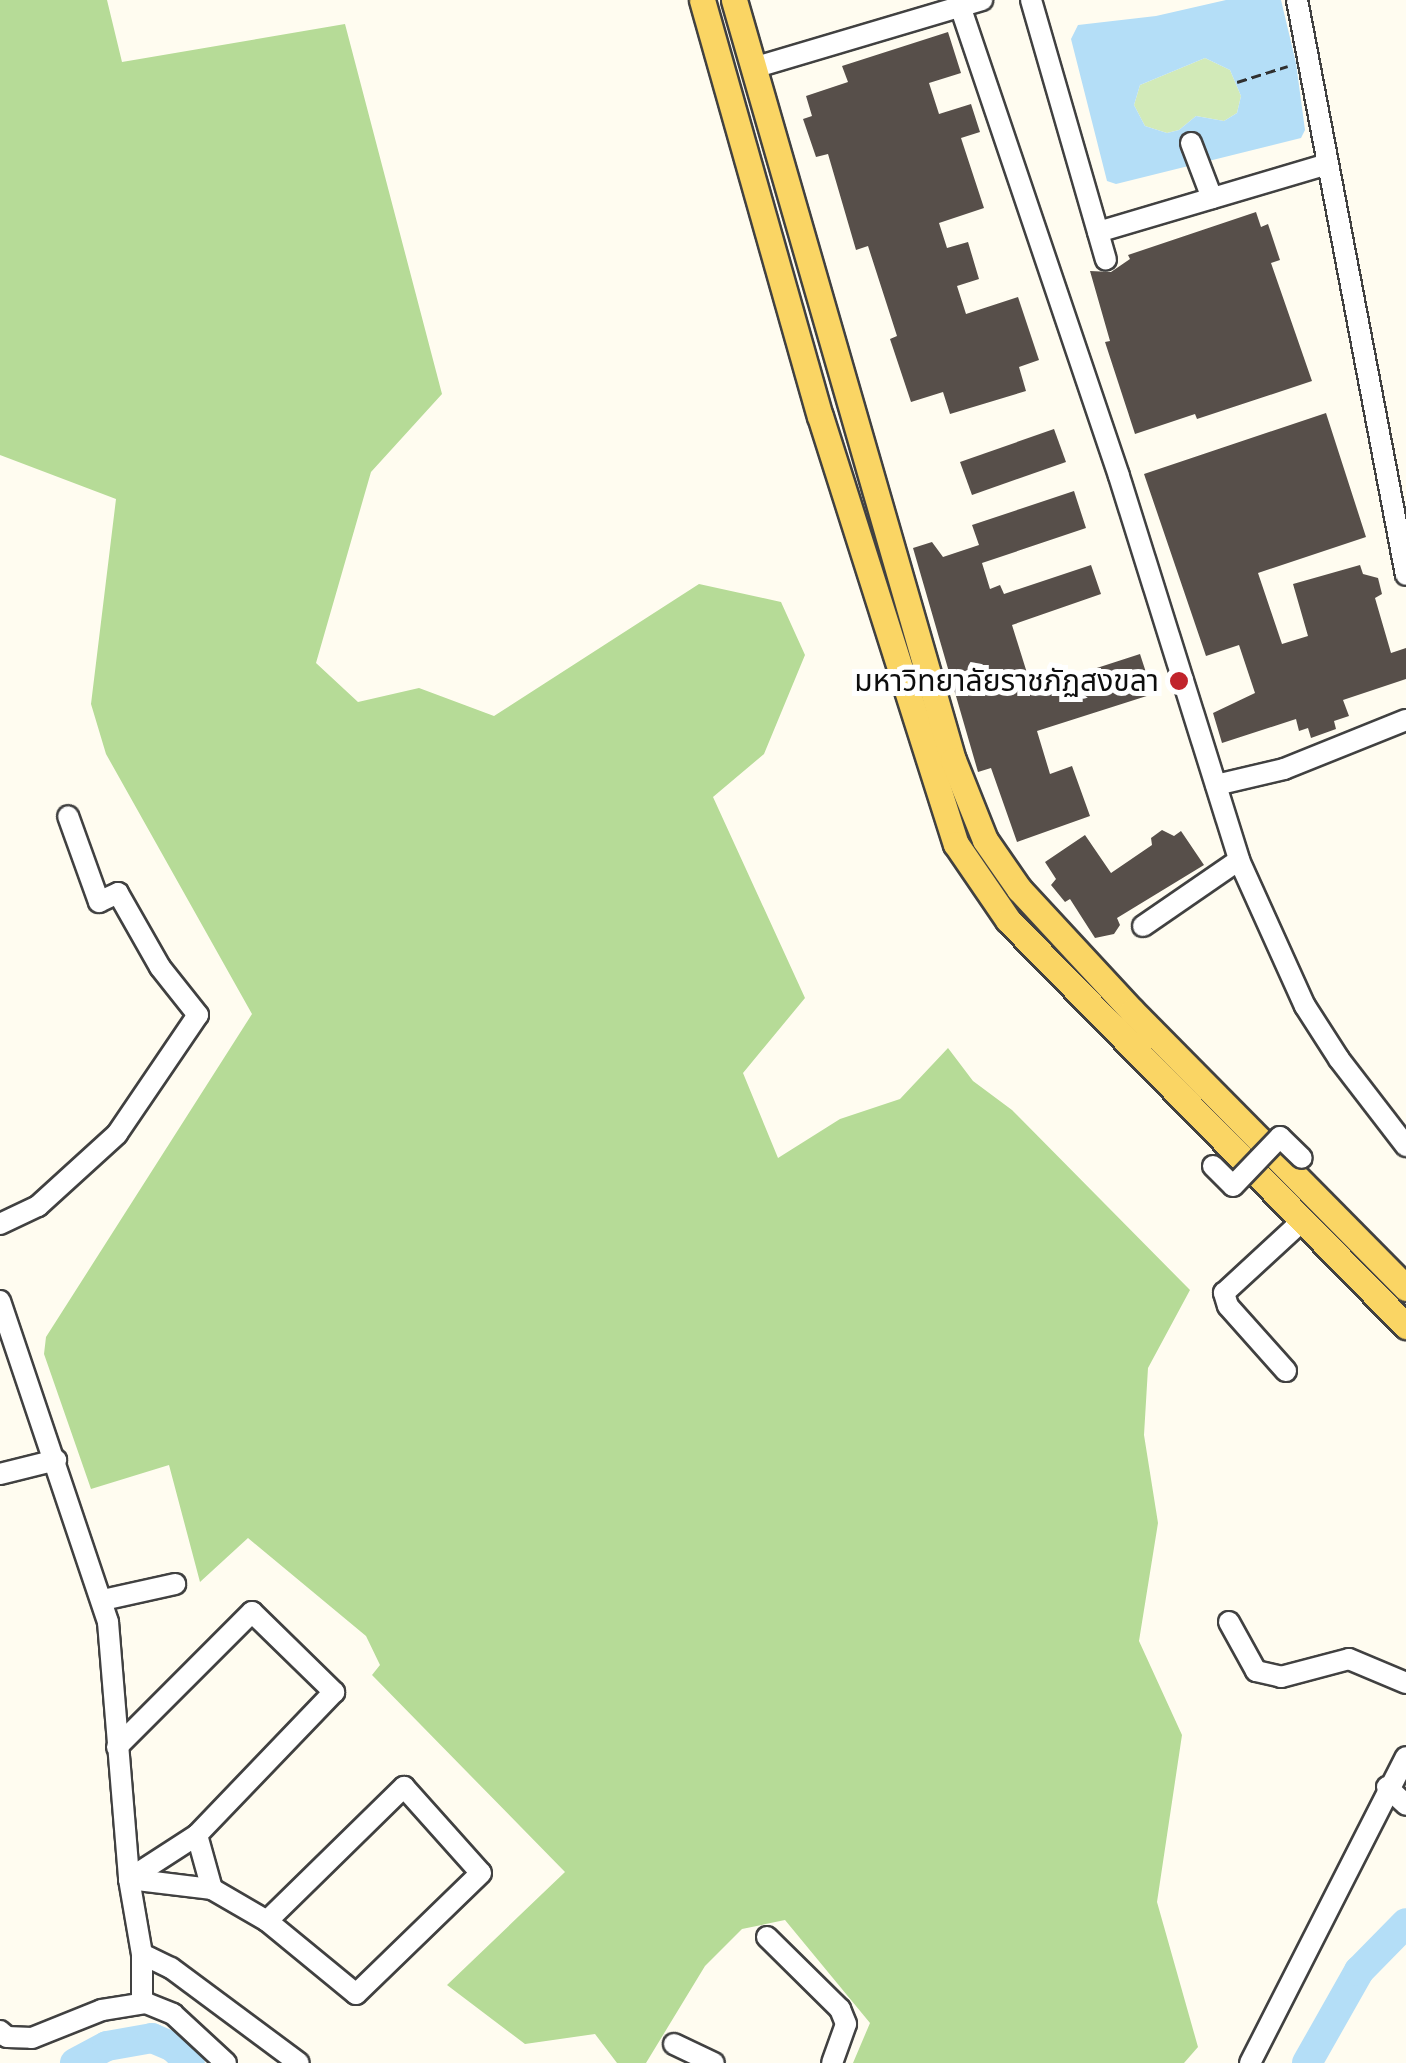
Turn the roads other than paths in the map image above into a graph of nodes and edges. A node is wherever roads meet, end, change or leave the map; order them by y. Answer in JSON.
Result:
{"nodes":[{"id":1,"x":702,"y":0,"type":"edge"},
{"id":2,"x":734,"y":0,"type":"edge"},
{"id":3,"x":982,"y":0,"type":"edge"},
{"id":4,"x":1031,"y":0,"type":"edge"},
{"id":5,"x":1297,"y":0,"type":"edge"},
{"id":6,"x":959,"y":3,"type":"edge"},
{"id":7,"x":753,"y":68,"type":"junction"},
{"id":8,"x":725,"y":76,"type":"junction"},
{"id":9,"x":1191,"y":143,"type":"dead end"},
{"id":10,"x":1328,"y":164,"type":"junction"},
{"id":11,"x":1212,"y":198,"type":"junction"},
{"id":12,"x":1098,"y":232,"type":"junction"},
{"id":13,"x":1106,"y":259,"type":"dead end"},
{"id":14,"x":1406,"y":576,"type":"edge"},
{"id":15,"x":1406,"y":720,"type":"edge"},
{"id":16,"x":1216,"y":785,"type":"junction"},
{"id":17,"x":68,"y":816,"type":"dead end"},
{"id":18,"x":1239,"y":860,"type":"junction"},
{"id":19,"x":1143,"y":926,"type":"dead end"},
{"id":20,"x":1406,"y":1146,"type":"edge"},
{"id":21,"x":1302,"y":1158,"type":"dead end"},
{"id":22,"x":1213,"y":1166,"type":"dead end"},
{"id":23,"x":1301,"y":1222,"type":"junction"},
{"id":24,"x":0,"y":1224,"type":"edge"},
{"id":25,"x":1350,"y":1230,"type":"junction"},
{"id":26,"x":1406,"y":1276,"type":"edge"},
{"id":27,"x":1406,"y":1288,"type":"edge"},
{"id":28,"x":0,"y":1301,"type":"edge"},
{"id":29,"x":1406,"y":1326,"type":"edge"},
{"id":30,"x":8,"y":1352,"type":"edge"},
{"id":31,"x":1286,"y":1371,"type":"dead end"},
{"id":32,"x":56,"y":1460,"type":"junction"},
{"id":33,"x":0,"y":1474,"type":"edge"},
{"id":34,"x":175,"y":1584,"type":"dead end"},
{"id":35,"x":103,"y":1600,"type":"junction"},
{"id":36,"x":1229,"y":1622,"type":"dead end"},
{"id":37,"x":1406,"y":1683,"type":"edge"},
{"id":38,"x":116,"y":1747,"type":"junction"},
{"id":39,"x":1406,"y":1756,"type":"edge"},
{"id":40,"x":1387,"y":1787,"type":"junction"},
{"id":41,"x":1406,"y":1805,"type":"edge"},
{"id":42,"x":197,"y":1835,"type":"junction"},
{"id":43,"x":129,"y":1879,"type":"junction"},
{"id":44,"x":212,"y":1889,"type":"junction"},
{"id":45,"x":267,"y":1921,"type":"junction"},
{"id":46,"x":767,"y":1937,"type":"dead end"},
{"id":47,"x":142,"y":1954,"type":"junction"},
{"id":48,"x":142,"y":2003,"type":"junction"},
{"id":49,"x":0,"y":2031,"type":"edge"},
{"id":50,"x":674,"y":2044,"type":"dead end"},
{"id":51,"x":226,"y":2063,"type":"edge"},
{"id":52,"x":299,"y":2063,"type":"edge"},
{"id":53,"x":714,"y":2063,"type":"edge"},
{"id":54,"x":832,"y":2063,"type":"edge"},
{"id":55,"x":1250,"y":2063,"type":"edge"}],
"edges":[{"from":1,"to":8,"type":"main road"},
{"from":2,"to":7,"type":"main road"},
{"from":3,"to":6,"type":"street"},
{"from":4,"to":12,"type":"street"},
{"from":5,"to":10,"type":"street"},
{"from":6,"to":7,"type":"street"},
{"from":6,"to":16,"type":"street"},
{"from":7,"to":8,"type":"main road"},
{"from":7,"to":25,"type":"main road"},
{"from":8,"to":23,"type":"main road"},
{"from":9,"to":11,"type":"street"},
{"from":10,"to":11,"type":"street"},
{"from":10,"to":14,"type":"street"},
{"from":11,"to":12,"type":"street"},
{"from":12,"to":13,"type":"street"},
{"from":15,"to":16,"type":"street"},
{"from":16,"to":18,"type":"street"},
{"from":17,"to":24,"type":"street"},
{"from":18,"to":19,"type":"street"},
{"from":18,"to":20,"type":"street"},
{"from":21,"to":22,"type":"street","bridge":true},
{"from":23,"to":29,"type":"main road"},
{"from":23,"to":31,"type":"street"},
{"from":25,"to":26,"type":"main road"},
{"from":25,"to":27,"type":"main road"},
{"from":28,"to":30,"type":"street"},
{"from":30,"to":32,"type":"street"},
{"from":32,"to":33,"type":"street"},
{"from":32,"to":35,"type":"street"},
{"from":34,"to":35,"type":"street"},
{"from":35,"to":38,"type":"street"},
{"from":36,"to":37,"type":"street"},
{"from":38,"to":42,"type":"street"},
{"from":38,"to":43,"type":"street"},
{"from":39,"to":40,"type":"street"},
{"from":40,"to":41,"type":"street"},
{"from":40,"to":55,"type":"street"},
{"from":42,"to":43,"type":"street"},
{"from":42,"to":44,"type":"street"},
{"from":43,"to":44,"type":"street"},
{"from":43,"to":47,"type":"street"},
{"from":44,"to":45,"type":"street"},
{"from":45,"to":45,"type":"street"},
{"from":46,"to":54,"type":"street"},
{"from":47,"to":48,"type":"street"},
{"from":47,"to":52,"type":"street"},
{"from":48,"to":49,"type":"street"},
{"from":48,"to":51,"type":"street"},
{"from":50,"to":53,"type":"street"}]}
